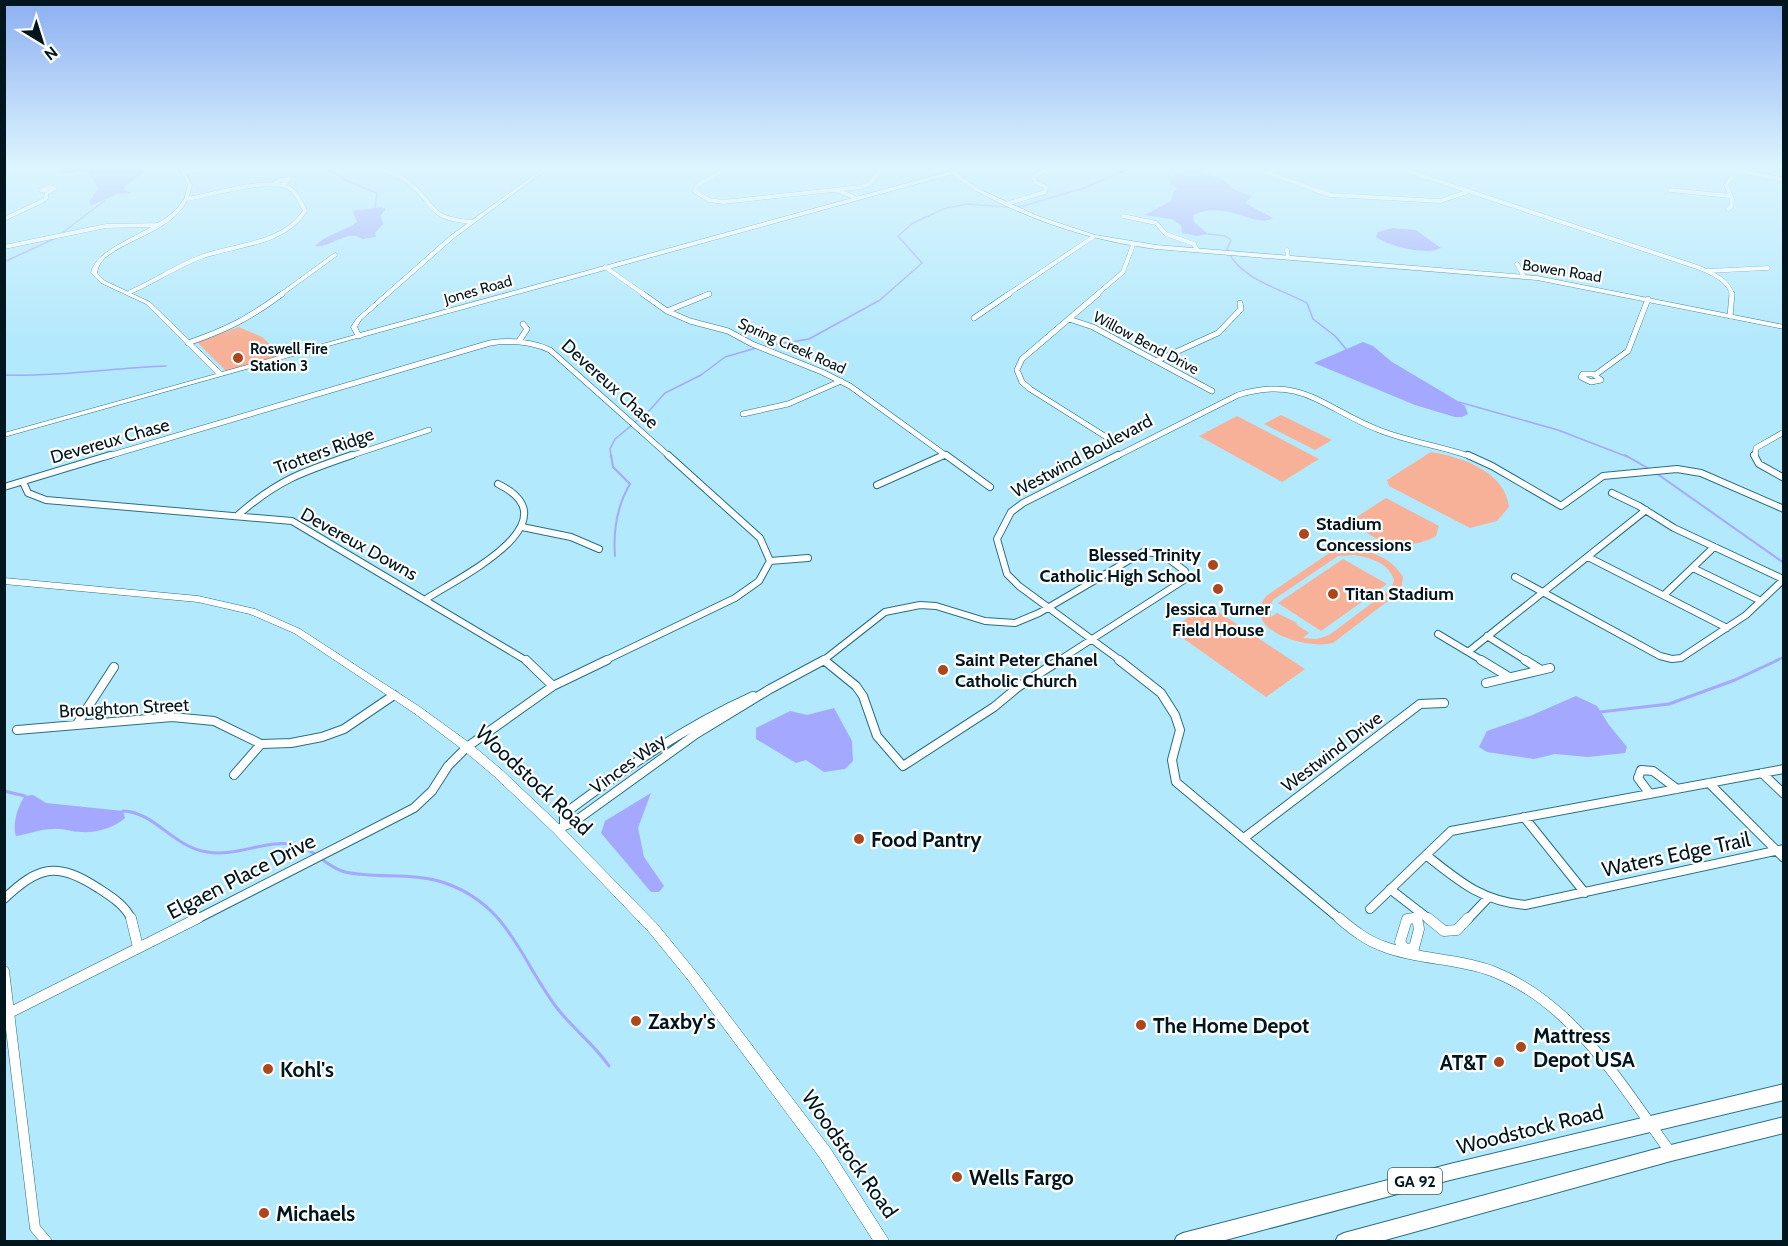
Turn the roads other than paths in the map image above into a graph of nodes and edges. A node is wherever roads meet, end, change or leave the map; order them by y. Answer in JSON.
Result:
{"nodes":[{"id":1,"x":150,"y":225,"type":"edge"},
{"id":2,"x":158,"y":225,"type":"edge"},
{"id":3,"x":293,"y":225,"type":"edge"},
{"id":4,"x":467,"y":225,"type":"edge"},
{"id":5,"x":758,"y":225,"type":"edge"},
{"id":6,"x":1052,"y":225,"type":"edge"},
{"id":7,"x":1158,"y":225,"type":"edge"},
{"id":8,"x":1575,"y":225,"type":"edge"},
{"id":9,"x":1093,"y":237,"type":"junction"},
{"id":10,"x":1133,"y":245,"type":"junction"},
{"id":11,"x":4,"y":247,"type":"edge"},
{"id":12,"x":1197,"y":250,"type":"junction"},
{"id":13,"x":335,"y":255,"type":"dead end"},
{"id":14,"x":1517,"y":264,"type":"dead end"},
{"id":15,"x":605,"y":267,"type":"junction"},
{"id":16,"x":1768,"y":268,"type":"dead end"},
{"id":17,"x":1707,"y":272,"type":"junction"},
{"id":18,"x":1524,"y":277,"type":"junction"},
{"id":19,"x":130,"y":292,"type":"junction"},
{"id":20,"x":709,"y":294,"type":"dead end"},
{"id":21,"x":1648,"y":299,"type":"junction"},
{"id":22,"x":1240,"y":303,"type":"dead end"},
{"id":23,"x":667,"y":311,"type":"junction"},
{"id":24,"x":1730,"y":316,"type":"junction"},
{"id":25,"x":974,"y":318,"type":"dead end"},
{"id":26,"x":1069,"y":319,"type":"junction"},
{"id":27,"x":523,"y":324,"type":"dead end"},
{"id":28,"x":1784,"y":327,"type":"edge"},
{"id":29,"x":359,"y":337,"type":"junction"},
{"id":30,"x":519,"y":341,"type":"junction"},
{"id":31,"x":188,"y":343,"type":"junction"},
{"id":32,"x":1156,"y":361,"type":"junction"},
{"id":33,"x":221,"y":375,"type":"junction"},
{"id":34,"x":1595,"y":375,"type":"dead end"},
{"id":35,"x":841,"y":381,"type":"junction"},
{"id":36,"x":1212,"y":391,"type":"dead end"},
{"id":37,"x":743,"y":414,"type":"dead end"},
{"id":38,"x":429,"y":430,"type":"dead end"},
{"id":39,"x":1784,"y":432,"type":"edge"},
{"id":40,"x":4,"y":435,"type":"edge"},
{"id":41,"x":1111,"y":440,"type":"dead end"},
{"id":42,"x":945,"y":455,"type":"junction"},
{"id":43,"x":1784,"y":478,"type":"edge"},
{"id":44,"x":23,"y":482,"type":"junction"},
{"id":45,"x":498,"y":484,"type":"dead end"},
{"id":46,"x":877,"y":484,"type":"dead end"},
{"id":47,"x":4,"y":487,"type":"edge"},
{"id":48,"x":990,"y":487,"type":"dead end"},
{"id":49,"x":1612,"y":493,"type":"dead end"},
{"id":50,"x":1784,"y":509,"type":"edge"},
{"id":51,"x":1646,"y":510,"type":"junction"},
{"id":52,"x":238,"y":515,"type":"junction"},
{"id":53,"x":522,"y":527,"type":"junction"},
{"id":54,"x":1714,"y":547,"type":"junction"},
{"id":55,"x":599,"y":549,"type":"dead end"},
{"id":56,"x":1588,"y":557,"type":"junction"},
{"id":57,"x":808,"y":558,"type":"dead end"},
{"id":58,"x":770,"y":561,"type":"junction"},
{"id":59,"x":1693,"y":568,"type":"junction"},
{"id":60,"x":1515,"y":577,"type":"dead end"},
{"id":61,"x":1783,"y":579,"type":"edge"},
{"id":62,"x":4,"y":581,"type":"edge"},
{"id":63,"x":1543,"y":592,"type":"junction"},
{"id":64,"x":1664,"y":595,"type":"junction"},
{"id":65,"x":426,"y":599,"type":"junction"},
{"id":66,"x":1761,"y":601,"type":"junction"},
{"id":67,"x":1049,"y":607,"type":"junction"},
{"id":68,"x":1726,"y":628,"type":"junction"},
{"id":69,"x":1438,"y":634,"type":"dead end"},
{"id":70,"x":1487,"y":636,"type":"junction"},
{"id":71,"x":1092,"y":639,"type":"junction"},
{"id":72,"x":1468,"y":652,"type":"junction"},
{"id":73,"x":824,"y":660,"type":"junction"},
{"id":74,"x":114,"y":667,"type":"dead end"},
{"id":75,"x":1550,"y":668,"type":"dead end"},
{"id":76,"x":1541,"y":670,"type":"junction"},
{"id":77,"x":1509,"y":677,"type":"junction"},
{"id":78,"x":1486,"y":683,"type":"dead end"},
{"id":79,"x":553,"y":686,"type":"junction"},
{"id":80,"x":394,"y":695,"type":"junction"},
{"id":81,"x":1444,"y":703,"type":"dead end"},
{"id":82,"x":77,"y":724,"type":"junction"},
{"id":83,"x":18,"y":730,"type":"dead end"},
{"id":84,"x":261,"y":744,"type":"junction"},
{"id":85,"x":467,"y":747,"type":"junction"},
{"id":86,"x":1784,"y":769,"type":"edge"},
{"id":87,"x":1762,"y":773,"type":"junction"},
{"id":88,"x":234,"y":775,"type":"dead end"},
{"id":89,"x":1709,"y":783,"type":"junction"},
{"id":90,"x":1677,"y":789,"type":"junction"},
{"id":91,"x":1650,"y":794,"type":"junction"},
{"id":92,"x":1784,"y":794,"type":"edge"},
{"id":93,"x":1524,"y":817,"type":"junction"},
{"id":94,"x":561,"y":827,"type":"junction"},
{"id":95,"x":1244,"y":838,"type":"junction"},
{"id":96,"x":1780,"y":850,"type":"edge"},
{"id":97,"x":1426,"y":855,"type":"junction"},
{"id":98,"x":1784,"y":858,"type":"edge"},
{"id":99,"x":1390,"y":889,"type":"junction"},
{"id":100,"x":1585,"y":893,"type":"junction"},
{"id":101,"x":4,"y":899,"type":"edge"},
{"id":102,"x":1488,"y":899,"type":"junction"},
{"id":103,"x":1370,"y":909,"type":"dead end"},
{"id":104,"x":1419,"y":916,"type":"junction"},
{"id":105,"x":1402,"y":931,"type":"junction"},
{"id":106,"x":1416,"y":937,"type":"junction"},
{"id":107,"x":138,"y":947,"type":"junction"},
{"id":108,"x":1407,"y":951,"type":"junction"},
{"id":109,"x":4,"y":971,"type":"edge"},
{"id":110,"x":11,"y":1012,"type":"junction"},
{"id":111,"x":1784,"y":1092,"type":"edge"},
{"id":112,"x":1649,"y":1123,"type":"junction"},
{"id":113,"x":1784,"y":1125,"type":"edge"},
{"id":114,"x":1671,"y":1153,"type":"junction"},
{"id":115,"x":47,"y":1242,"type":"edge"},
{"id":116,"x":883,"y":1242,"type":"edge"},
{"id":117,"x":1183,"y":1242,"type":"edge"},
{"id":118,"x":1344,"y":1242,"type":"edge"}],
"edges":[{"from":1,"to":11,"type":"street"},
{"from":2,"to":19,"type":"street"},
{"from":3,"to":19,"type":"street"},
{"from":4,"to":29,"type":"street"},
{"from":5,"to":15,"type":"street","name":"Jones Road"},
{"from":6,"to":9,"type":"street","name":"Bowen Road"},
{"from":7,"to":12,"type":"street"},
{"from":8,"to":17,"type":"street"},
{"from":9,"to":10,"type":"street","name":"Bowen Road"},
{"from":9,"to":25,"type":"street"},
{"from":10,"to":12,"type":"street","name":"Bowen Road"},
{"from":10,"to":26,"type":"street"},
{"from":12,"to":18,"type":"street","name":"Bowen Road"},
{"from":13,"to":31,"type":"street"},
{"from":14,"to":18,"type":"street"},
{"from":15,"to":23,"type":"street","name":"Spring Creek Road"},
{"from":15,"to":29,"type":"street","name":"Jones Road"},
{"from":16,"to":17,"type":"street"},
{"from":17,"to":24,"type":"street"},
{"from":18,"to":21,"type":"street","name":"Bowen Road"},
{"from":19,"to":31,"type":"street"},
{"from":20,"to":23,"type":"street"},
{"from":21,"to":24,"type":"street","name":"Bowen Road"},
{"from":21,"to":34,"type":"street"},
{"from":22,"to":32,"type":"street"},
{"from":23,"to":35,"type":"street","name":"Spring Creek Road"},
{"from":24,"to":28,"type":"street","name":"Bowen Road"},
{"from":26,"to":32,"type":"street","name":"Willow Bend Drive"},
{"from":26,"to":41,"type":"street"},
{"from":27,"to":30,"type":"street"},
{"from":29,"to":33,"type":"street","name":"Jones Road"},
{"from":30,"to":44,"type":"street","name":"Devereux Chase"},
{"from":30,"to":58,"type":"street","name":"Devereux Chase"},
{"from":31,"to":33,"type":"street"},
{"from":32,"to":36,"type":"street","name":"Willow Bend Drive"},
{"from":33,"to":40,"type":"street","name":"Jones Road"},
{"from":35,"to":37,"type":"street"},
{"from":35,"to":42,"type":"street","name":"Spring Creek Road"},
{"from":38,"to":52,"type":"street","name":"Trotters Ridge"},
{"from":39,"to":43,"type":"street"},
{"from":42,"to":46,"type":"street"},
{"from":42,"to":48,"type":"street","name":"Spring Creek Road"},
{"from":44,"to":47,"type":"street","name":"Devereux Chase"},
{"from":44,"to":52,"type":"street","name":"Devereux Downs"},
{"from":45,"to":53,"type":"street"},
{"from":49,"to":51,"type":"street"},
{"from":50,"to":67,"type":"street","name":"Westwind Boulevard"},
{"from":51,"to":54,"type":"street"},
{"from":51,"to":56,"type":"street"},
{"from":52,"to":65,"type":"street","name":"Devereux Downs"},
{"from":53,"to":55,"type":"street"},
{"from":53,"to":65,"type":"street"},
{"from":54,"to":59,"type":"street"},
{"from":54,"to":61,"type":"street"},
{"from":56,"to":63,"type":"street"},
{"from":56,"to":64,"type":"street"},
{"from":57,"to":58,"type":"street"},
{"from":58,"to":79,"type":"street"},
{"from":59,"to":64,"type":"street"},
{"from":59,"to":66,"type":"street"},
{"from":60,"to":63,"type":"street"},
{"from":61,"to":66,"type":"street"},
{"from":62,"to":80,"type":"street","name":"Woodstock Road"},
{"from":63,"to":68,"type":"street"},
{"from":63,"to":70,"type":"street"},
{"from":64,"to":68,"type":"street"},
{"from":65,"to":79,"type":"street","name":"Devereux Downs"},
{"from":66,"to":68,"type":"street"},
{"from":67,"to":71,"type":"street","name":"Westwind Boulevard"},
{"from":67,"to":71,"type":"street","name":"Vinces Way"},
{"from":67,"to":73,"type":"street","name":"Vinces Way"},
{"from":69,"to":72,"type":"street"},
{"from":70,"to":72,"type":"street"},
{"from":70,"to":76,"type":"street"},
{"from":71,"to":73,"type":"street","name":"Vinces Way"},
{"from":71,"to":95,"type":"street","name":"Westwind Boulevard"},
{"from":72,"to":77,"type":"street"},
{"from":73,"to":94,"type":"street","name":"Vinces Way"},
{"from":74,"to":82,"type":"street"},
{"from":75,"to":76,"type":"street"},
{"from":76,"to":77,"type":"street"},
{"from":77,"to":78,"type":"street"},
{"from":79,"to":85,"type":"street"},
{"from":80,"to":84,"type":"street","name":"Broughton Street"},
{"from":80,"to":85,"type":"street","name":"Woodstock Road"},
{"from":81,"to":95,"type":"street","name":"Westwind Drive"},
{"from":82,"to":83,"type":"street","name":"Broughton Street"},
{"from":82,"to":84,"type":"street","name":"Broughton Street"},
{"from":84,"to":88,"type":"street"},
{"from":85,"to":94,"type":"street","name":"Woodstock Road"},
{"from":85,"to":107,"type":"street","name":"Elgaen Place Drive"},
{"from":86,"to":87,"type":"street"},
{"from":87,"to":89,"type":"street"},
{"from":87,"to":92,"type":"street"},
{"from":89,"to":90,"type":"street"},
{"from":89,"to":96,"type":"street","name":"Waters Edge Trail"},
{"from":90,"to":91,"type":"street"},
{"from":90,"to":91,"type":"street"},
{"from":91,"to":93,"type":"street"},
{"from":93,"to":97,"type":"street"},
{"from":93,"to":100,"type":"street","name":"Waters Edge Trail"},
{"from":94,"to":116,"type":"street","name":"Woodstock Road"},
{"from":95,"to":108,"type":"street","name":"Westwind Boulevard"},
{"from":96,"to":98,"type":"street","name":"Waters Edge Trail"},
{"from":96,"to":100,"type":"street","name":"Waters Edge Trail"},
{"from":97,"to":99,"type":"street"},
{"from":97,"to":102,"type":"street","name":"Waters Edge Trail"},
{"from":99,"to":103,"type":"street"},
{"from":99,"to":104,"type":"street"},
{"from":100,"to":102,"type":"street","name":"Waters Edge Trail"},
{"from":101,"to":107,"type":"street"},
{"from":102,"to":104,"type":"street"},
{"from":104,"to":105,"type":"street"},
{"from":104,"to":106,"type":"street"},
{"from":105,"to":106,"type":"street"},
{"from":105,"to":108,"type":"street"},
{"from":106,"to":108,"type":"street"},
{"from":107,"to":110,"type":"street","name":"Elgaen Place Drive"},
{"from":108,"to":112,"type":"street","name":"Westwind Boulevard"},
{"from":109,"to":110,"type":"street"},
{"from":110,"to":115,"type":"street"},
{"from":111,"to":112,"type":"main road","name":"Woodstock Road","number":"GA 92"},
{"from":112,"to":114,"type":"street","name":"Westwind Boulevard"},
{"from":112,"to":117,"type":"main road","name":"Woodstock Road","number":"GA 92"},
{"from":113,"to":114,"type":"main road","number":"GA 92"},
{"from":114,"to":118,"type":"main road","number":"GA 92"}]}
